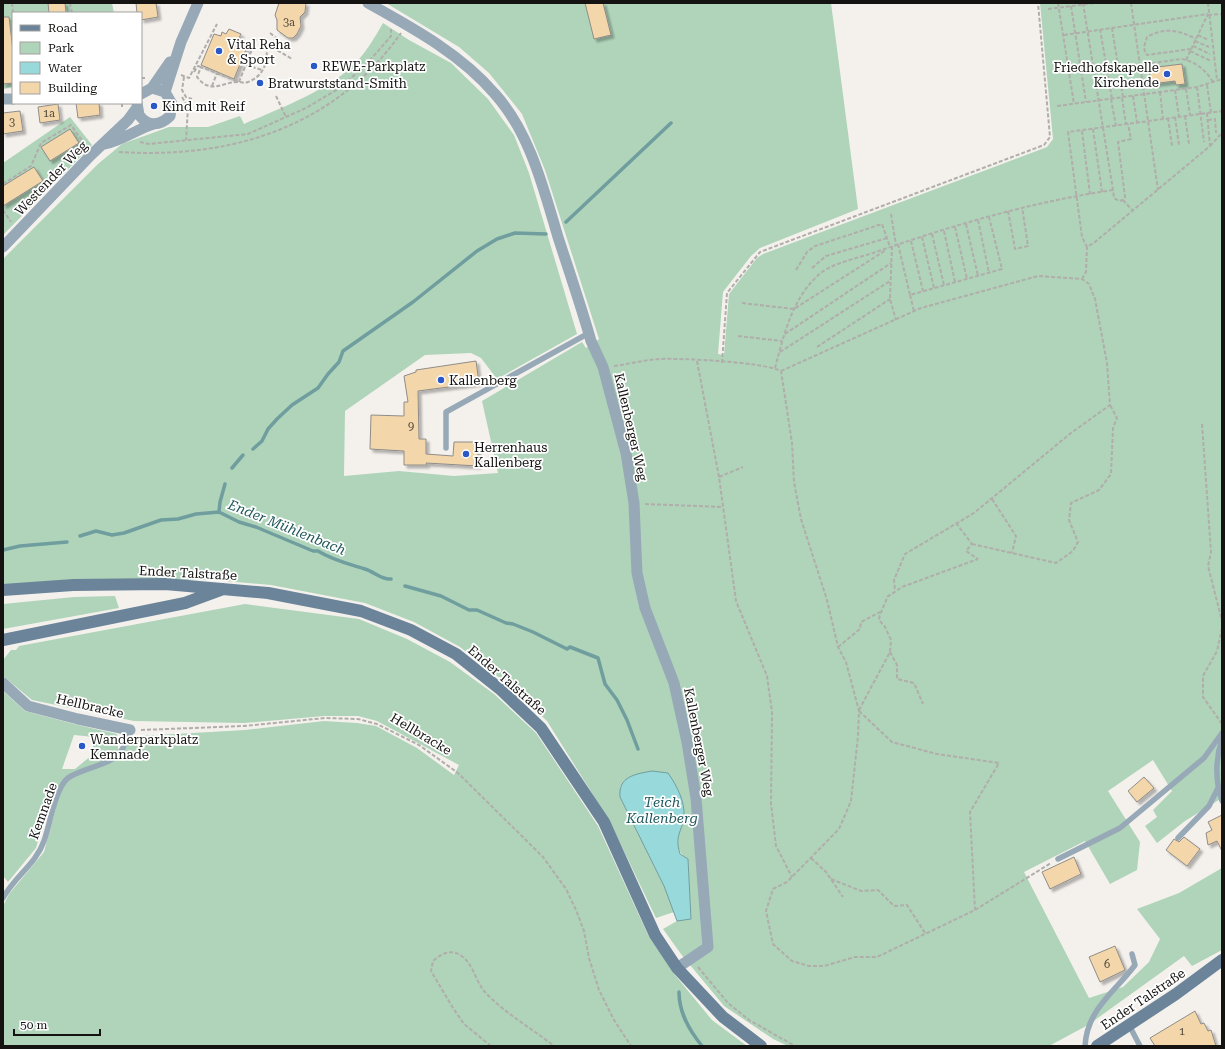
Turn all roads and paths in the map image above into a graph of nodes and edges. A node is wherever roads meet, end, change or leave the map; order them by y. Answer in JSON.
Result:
{"nodes":[{"id":1,"x":198,"y":3,"type":"edge"},
{"id":2,"x":368,"y":3,"type":"edge"},
{"id":3,"x":1038,"y":3,"type":"edge"},
{"id":4,"x":1058,"y":3,"type":"edge"},
{"id":5,"x":1096,"y":3,"type":"edge"},
{"id":6,"x":1131,"y":3,"type":"edge"},
{"id":7,"x":1208,"y":3,"type":"edge"},
{"id":8,"x":1083,"y":4,"type":"edge"},
{"id":9,"x":1071,"y":6,"type":"junction"},
{"id":10,"x":1059,"y":7,"type":"junction"},
{"id":11,"x":1048,"y":9,"type":"dead end"},
{"id":12,"x":1222,"y":14,"type":"edge"},
{"id":13,"x":1208,"y":15,"type":"junction"},
{"id":14,"x":390,"y":16,"type":"junction"},
{"id":15,"x":217,"y":24,"type":"dead end"},
{"id":16,"x":1134,"y":24,"type":"junction"},
{"id":17,"x":406,"y":26,"type":"junction"},
{"id":18,"x":1112,"y":28,"type":"junction"},
{"id":19,"x":1100,"y":29,"type":"junction"},
{"id":20,"x":1087,"y":31,"type":"junction"},
{"id":21,"x":270,"y":33,"type":"dead end"},
{"id":22,"x":1075,"y":33,"type":"junction"},
{"id":23,"x":1064,"y":35,"type":"junction"},
{"id":24,"x":1198,"y":36,"type":"junction"},
{"id":25,"x":264,"y":38,"type":"dead end"},
{"id":26,"x":256,"y":40,"type":"dead end"},
{"id":27,"x":1196,"y":40,"type":"junction"},
{"id":28,"x":1208,"y":40,"type":"dead end"},
{"id":29,"x":181,"y":42,"type":"junction"},
{"id":30,"x":1193,"y":46,"type":"junction"},
{"id":31,"x":1209,"y":47,"type":"dead end"},
{"id":32,"x":1191,"y":50,"type":"junction"},
{"id":33,"x":1210,"y":54,"type":"dead end"},
{"id":34,"x":292,"y":59,"type":"dead end"},
{"id":35,"x":1186,"y":60,"type":"junction"},
{"id":36,"x":1211,"y":61,"type":"dead end"},
{"id":37,"x":246,"y":65,"type":"junction"},
{"id":38,"x":1140,"y":65,"type":"junction"},
{"id":39,"x":201,"y":67,"type":"junction"},
{"id":40,"x":262,"y":70,"type":"junction"},
{"id":41,"x":193,"y":72,"type":"junction"},
{"id":42,"x":217,"y":73,"type":"junction"},
{"id":43,"x":1222,"y":79,"type":"edge"},
{"id":44,"x":1217,"y":80,"type":"junction"},
{"id":45,"x":238,"y":82,"type":"junction"},
{"id":46,"x":1213,"y":82,"type":"junction"},
{"id":47,"x":1207,"y":85,"type":"junction"},
{"id":48,"x":212,"y":86,"type":"junction"},
{"id":49,"x":1197,"y":87,"type":"junction"},
{"id":50,"x":1186,"y":88,"type":"junction"},
{"id":51,"x":1175,"y":90,"type":"junction"},
{"id":52,"x":145,"y":91,"type":"edge"},
{"id":53,"x":166,"y":92,"type":"junction"},
{"id":54,"x":1160,"y":92,"type":"junction"},
{"id":55,"x":1144,"y":94,"type":"junction"},
{"id":56,"x":276,"y":96,"type":"dead end"},
{"id":57,"x":1133,"y":96,"type":"junction"},
{"id":58,"x":1123,"y":97,"type":"junction"},
{"id":59,"x":192,"y":99,"type":"dead end"},
{"id":60,"x":1112,"y":99,"type":"junction"},
{"id":61,"x":1099,"y":100,"type":"junction"},
{"id":62,"x":1086,"y":102,"type":"junction"},
{"id":63,"x":1074,"y":104,"type":"junction"},
{"id":64,"x":137,"y":106,"type":"edge"},
{"id":65,"x":1057,"y":106,"type":"dead end"},
{"id":66,"x":1222,"y":111,"type":"edge"},
{"id":67,"x":1207,"y":113,"type":"junction"},
{"id":68,"x":1211,"y":113,"type":"junction"},
{"id":69,"x":1201,"y":114,"type":"junction"},
{"id":70,"x":1190,"y":115,"type":"junction"},
{"id":71,"x":1185,"y":116,"type":"junction"},
{"id":72,"x":286,"y":117,"type":"junction"},
{"id":73,"x":1175,"y":117,"type":"junction"},
{"id":74,"x":1178,"y":117,"type":"junction"},
{"id":75,"x":1168,"y":118,"type":"junction"},
{"id":76,"x":1163,"y":119,"type":"junction"},
{"id":77,"x":1208,"y":120,"type":"junction"},
{"id":78,"x":1148,"y":121,"type":"junction"},
{"id":79,"x":1137,"y":122,"type":"junction"},
{"id":80,"x":154,"y":124,"type":"junction"},
{"id":81,"x":1127,"y":124,"type":"junction"},
{"id":82,"x":1116,"y":126,"type":"junction"},
{"id":83,"x":1104,"y":128,"type":"junction"},
{"id":84,"x":1093,"y":129,"type":"junction"},
{"id":85,"x":1082,"y":130,"type":"junction"},
{"id":86,"x":134,"y":132,"type":"junction"},
{"id":87,"x":1216,"y":133,"type":"dead end"},
{"id":88,"x":1222,"y":133,"type":"edge"},
{"id":89,"x":1204,"y":142,"type":"dead end"},
{"id":90,"x":1189,"y":144,"type":"dead end"},
{"id":91,"x":103,"y":145,"type":"junction"},
{"id":92,"x":1179,"y":145,"type":"dead end"},
{"id":93,"x":86,"y":146,"type":"dead end"},
{"id":94,"x":1172,"y":146,"type":"dead end"},
{"id":95,"x":1210,"y":146,"type":"junction"},
{"id":96,"x":116,"y":152,"type":"dead end"},
{"id":97,"x":3,"y":184,"type":"edge"},
{"id":98,"x":1113,"y":190,"type":"junction"},
{"id":99,"x":1158,"y":190,"type":"junction"},
{"id":100,"x":1102,"y":192,"type":"junction"},
{"id":101,"x":1090,"y":194,"type":"junction"},
{"id":102,"x":1076,"y":196,"type":"junction"},
{"id":103,"x":1123,"y":200,"type":"junction"},
{"id":104,"x":1022,"y":207,"type":"junction"},
{"id":105,"x":3,"y":210,"type":"edge"},
{"id":106,"x":1008,"y":211,"type":"junction"},
{"id":107,"x":1133,"y":211,"type":"junction"},
{"id":108,"x":891,"y":214,"type":"dead end"},
{"id":109,"x":8,"y":217,"type":"dead end"},
{"id":110,"x":989,"y":217,"type":"junction"},
{"id":111,"x":978,"y":220,"type":"junction"},
{"id":112,"x":966,"y":224,"type":"junction"},
{"id":113,"x":955,"y":227,"type":"junction"},
{"id":114,"x":944,"y":231,"type":"junction"},
{"id":115,"x":932,"y":234,"type":"junction"},
{"id":116,"x":922,"y":237,"type":"junction"},
{"id":117,"x":887,"y":238,"type":"junction"},
{"id":118,"x":911,"y":240,"type":"junction"},
{"id":119,"x":897,"y":244,"type":"junction"},
{"id":120,"x":3,"y":247,"type":"edge"},
{"id":121,"x":890,"y":247,"type":"junction"},
{"id":122,"x":1087,"y":247,"type":"junction"},
{"id":123,"x":891,"y":263,"type":"junction"},
{"id":124,"x":812,"y":268,"type":"dead end"},
{"id":125,"x":796,"y":270,"type":"dead end"},
{"id":126,"x":989,"y":273,"type":"junction"},
{"id":127,"x":978,"y":276,"type":"junction"},
{"id":128,"x":967,"y":279,"type":"junction"},
{"id":129,"x":1082,"y":279,"type":"junction"},
{"id":130,"x":890,"y":281,"type":"junction"},
{"id":131,"x":956,"y":282,"type":"junction"},
{"id":132,"x":944,"y":286,"type":"junction"},
{"id":133,"x":934,"y":288,"type":"junction"},
{"id":134,"x":923,"y":292,"type":"junction"},
{"id":135,"x":910,"y":295,"type":"junction"},
{"id":136,"x":890,"y":299,"type":"junction"},
{"id":137,"x":742,"y":303,"type":"dead end"},
{"id":138,"x":794,"y":309,"type":"junction"},
{"id":139,"x":914,"y":311,"type":"junction"},
{"id":140,"x":896,"y":320,"type":"junction"},
{"id":141,"x":589,"y":333,"type":"junction"},
{"id":142,"x":784,"y":335,"type":"junction"},
{"id":143,"x":738,"y":336,"type":"dead end"},
{"id":144,"x":782,"y":341,"type":"junction"},
{"id":145,"x":817,"y":347,"type":"dead end"},
{"id":146,"x":779,"y":353,"type":"junction"},
{"id":147,"x":697,"y":361,"type":"junction"},
{"id":148,"x":722,"y":363,"type":"junction"},
{"id":149,"x":603,"y":368,"type":"junction"},
{"id":150,"x":775,"y":368,"type":"junction"},
{"id":151,"x":781,"y":371,"type":"junction"},
{"id":152,"x":1110,"y":406,"type":"junction"},
{"id":153,"x":1202,"y":424,"type":"dead end"},
{"id":154,"x":446,"y":448,"type":"dead end"},
{"id":155,"x":742,"y":467,"type":"dead end"},
{"id":156,"x":719,"y":477,"type":"junction"},
{"id":157,"x":992,"y":499,"type":"junction"},
{"id":158,"x":634,"y":503,"type":"junction"},
{"id":159,"x":722,"y":507,"type":"junction"},
{"id":160,"x":956,"y":523,"type":"junction"},
{"id":161,"x":972,"y":544,"type":"junction"},
{"id":162,"x":1012,"y":553,"type":"junction"},
{"id":163,"x":225,"y":588,"type":"junction"},
{"id":164,"x":3,"y":590,"type":"edge"},
{"id":165,"x":895,"y":590,"type":"junction"},
{"id":166,"x":880,"y":612,"type":"junction"},
{"id":167,"x":1222,"y":621,"type":"edge"},
{"id":168,"x":1222,"y":628,"type":"edge"},
{"id":169,"x":3,"y":640,"type":"edge"},
{"id":170,"x":838,"y":647,"type":"junction"},
{"id":171,"x":890,"y":652,"type":"junction"},
{"id":172,"x":3,"y":684,"type":"edge"},
{"id":173,"x":923,"y":704,"type":"dead end"},
{"id":174,"x":859,"y":711,"type":"junction"},
{"id":175,"x":1222,"y":724,"type":"edge"},
{"id":176,"x":130,"y":730,"type":"junction"},
{"id":177,"x":1222,"y":733,"type":"edge"},
{"id":178,"x":1222,"y":739,"type":"edge"},
{"id":179,"x":1218,"y":788,"type":"junction"},
{"id":180,"x":1222,"y":801,"type":"edge"},
{"id":181,"x":1178,"y":838,"type":"dead end"},
{"id":182,"x":811,"y":858,"type":"junction"},
{"id":183,"x":1058,"y":859,"type":"joint"},
{"id":184,"x":792,"y":877,"type":"junction"},
{"id":185,"x":831,"y":879,"type":"junction"},
{"id":186,"x":4,"y":895,"type":"edge"},
{"id":187,"x":843,"y":897,"type":"dead end"},
{"id":188,"x":975,"y":910,"type":"junction"},
{"id":189,"x":925,"y":933,"type":"junction"},
{"id":190,"x":1132,"y":954,"type":"dead end"},
{"id":191,"x":692,"y":958,"type":"junction"},
{"id":192,"x":1222,"y":960,"type":"edge"},
{"id":193,"x":677,"y":968,"type":"junction"},
{"id":194,"x":1222,"y":971,"type":"edge"},
{"id":195,"x":1204,"y":974,"type":"junction"},
{"id":196,"x":1129,"y":1025,"type":"junction"},
{"id":197,"x":491,"y":1046,"type":"edge"},
{"id":198,"x":554,"y":1046,"type":"edge"},
{"id":199,"x":631,"y":1046,"type":"edge"},
{"id":200,"x":761,"y":1046,"type":"edge"},
{"id":201,"x":795,"y":1046,"type":"edge"},
{"id":202,"x":1084,"y":1046,"type":"edge"},
{"id":203,"x":1096,"y":1046,"type":"edge"},
{"id":204,"x":1140,"y":1046,"type":"edge"}],
"edges":[{"from":1,"to":29,"type":"street"},
{"from":2,"to":14,"type":"street","name":"Kallenberger Weg"},
{"from":3,"to":148,"type":"path"},
{"from":4,"to":10,"type":"path"},
{"from":5,"to":8,"type":"path"},
{"from":6,"to":16,"type":"path"},
{"from":7,"to":13,"type":"path"},
{"from":8,"to":9,"type":"path"},
{"from":8,"to":20,"type":"path"},
{"from":9,"to":10,"type":"path"},
{"from":9,"to":22,"type":"path"},
{"from":10,"to":11,"type":"path"},
{"from":10,"to":23,"type":"path"},
{"from":12,"to":13,"type":"path"},
{"from":13,"to":16,"type":"path"},
{"from":13,"to":24,"type":"path"},
{"from":13,"to":44,"type":"path"},
{"from":14,"to":17,"type":"street","name":"Kallenberger Weg"},
{"from":14,"to":72,"type":"path"},
{"from":15,"to":41,"type":"path"},
{"from":16,"to":18,"type":"path"},
{"from":16,"to":38,"type":"path"},
{"from":17,"to":96,"type":"path"},
{"from":17,"to":141,"type":"street","name":"Kallenberger Weg"},
{"from":18,"to":19,"type":"path"},
{"from":18,"to":58,"type":"path"},
{"from":19,"to":20,"type":"path"},
{"from":19,"to":60,"type":"path"},
{"from":20,"to":22,"type":"path"},
{"from":20,"to":61,"type":"path"},
{"from":21,"to":34,"type":"path"},
{"from":22,"to":23,"type":"path"},
{"from":22,"to":62,"type":"path"},
{"from":23,"to":63,"type":"path"},
{"from":24,"to":27,"type":"path"},
{"from":24,"to":28,"type":"path"},
{"from":25,"to":40,"type":"path"},
{"from":26,"to":37,"type":"path"},
{"from":27,"to":30,"type":"path"},
{"from":27,"to":31,"type":"path"},
{"from":27,"to":32,"type":"path"},
{"from":29,"to":52,"type":"street"},
{"from":29,"to":53,"type":"street"},
{"from":30,"to":32,"type":"path"},
{"from":30,"to":33,"type":"path"},
{"from":32,"to":35,"type":"path"},
{"from":32,"to":36,"type":"path"},
{"from":35,"to":38,"type":"path"},
{"from":35,"to":46,"type":"path"},
{"from":37,"to":40,"type":"path"},
{"from":37,"to":45,"type":"path"},
{"from":38,"to":55,"type":"path"},
{"from":39,"to":41,"type":"path"},
{"from":39,"to":42,"type":"path"},
{"from":39,"to":48,"type":"path"},
{"from":40,"to":45,"type":"path"},
{"from":41,"to":59,"type":"path"},
{"from":42,"to":45,"type":"path"},
{"from":42,"to":48,"type":"path"},
{"from":43,"to":44,"type":"path"},
{"from":44,"to":46,"type":"path"},
{"from":45,"to":48,"type":"path"},
{"from":46,"to":47,"type":"path"},
{"from":47,"to":49,"type":"path"},
{"from":47,"to":68,"type":"path"},
{"from":49,"to":50,"type":"path"},
{"from":49,"to":69,"type":"path"},
{"from":50,"to":51,"type":"path"},
{"from":50,"to":70,"type":"path"},
{"from":51,"to":54,"type":"path"},
{"from":51,"to":74,"type":"path"},
{"from":52,"to":53,"type":"street"},
{"from":53,"to":80,"type":"street","name":"Westender Weg"},
{"from":54,"to":55,"type":"path"},
{"from":54,"to":76,"type":"path"},
{"from":55,"to":57,"type":"path"},
{"from":55,"to":78,"type":"path"},
{"from":56,"to":72,"type":"path"},
{"from":57,"to":58,"type":"path"},
{"from":57,"to":79,"type":"path"},
{"from":58,"to":60,"type":"path"},
{"from":58,"to":81,"type":"path"},
{"from":60,"to":61,"type":"path"},
{"from":60,"to":82,"type":"path"},
{"from":61,"to":62,"type":"path"},
{"from":61,"to":83,"type":"path"},
{"from":62,"to":63,"type":"path"},
{"from":63,"to":65,"type":"path"},
{"from":64,"to":80,"type":"street"},
{"from":64,"to":91,"type":"street","name":"Westender Weg"},
{"from":66,"to":68,"type":"path"},
{"from":67,"to":68,"type":"path"},
{"from":67,"to":69,"type":"path"},
{"from":67,"to":77,"type":"path"},
{"from":69,"to":70,"type":"path"},
{"from":69,"to":89,"type":"path"},
{"from":70,"to":71,"type":"path"},
{"from":71,"to":74,"type":"path"},
{"from":71,"to":90,"type":"path"},
{"from":72,"to":86,"type":"path"},
{"from":73,"to":74,"type":"path"},
{"from":73,"to":75,"type":"path"},
{"from":73,"to":92,"type":"path"},
{"from":75,"to":76,"type":"path"},
{"from":75,"to":94,"type":"path"},
{"from":76,"to":78,"type":"path"},
{"from":77,"to":87,"type":"path"},
{"from":77,"to":95,"type":"path"},
{"from":78,"to":79,"type":"path"},
{"from":78,"to":99,"type":"path"},
{"from":79,"to":81,"type":"path"},
{"from":80,"to":86,"type":"street","name":"Westender Weg"},
{"from":81,"to":82,"type":"path"},
{"from":81,"to":103,"type":"path"},
{"from":82,"to":83,"type":"path"},
{"from":83,"to":84,"type":"path"},
{"from":83,"to":98,"type":"path"},
{"from":84,"to":85,"type":"path"},
{"from":84,"to":100,"type":"path"},
{"from":85,"to":101,"type":"path"},
{"from":85,"to":102,"type":"path"},
{"from":86,"to":91,"type":"street","name":"Westender Weg"},
{"from":88,"to":95,"type":"path"},
{"from":91,"to":120,"type":"street","name":"Westender Weg"},
{"from":93,"to":97,"type":"path"},
{"from":95,"to":99,"type":"path"},
{"from":98,"to":100,"type":"path"},
{"from":98,"to":103,"type":"path"},
{"from":99,"to":107,"type":"path"},
{"from":100,"to":101,"type":"path"},
{"from":101,"to":102,"type":"path"},
{"from":102,"to":104,"type":"path"},
{"from":102,"to":122,"type":"path"},
{"from":103,"to":107,"type":"path"},
{"from":104,"to":106,"type":"path"},
{"from":104,"to":106,"type":"path"},
{"from":105,"to":109,"type":"path"},
{"from":106,"to":110,"type":"path"},
{"from":107,"to":122,"type":"path"},
{"from":108,"to":119,"type":"path"},
{"from":110,"to":111,"type":"path"},
{"from":110,"to":126,"type":"path"},
{"from":111,"to":112,"type":"path"},
{"from":111,"to":126,"type":"path"},
{"from":112,"to":113,"type":"path"},
{"from":112,"to":127,"type":"path"},
{"from":113,"to":114,"type":"path"},
{"from":113,"to":128,"type":"path"},
{"from":114,"to":115,"type":"path"},
{"from":114,"to":131,"type":"path"},
{"from":115,"to":116,"type":"path"},
{"from":115,"to":132,"type":"path"},
{"from":116,"to":118,"type":"path"},
{"from":116,"to":133,"type":"path"},
{"from":117,"to":121,"type":"path"},
{"from":117,"to":124,"type":"path"},
{"from":117,"to":125,"type":"path"},
{"from":118,"to":119,"type":"path"},
{"from":118,"to":134,"type":"path"},
{"from":119,"to":121,"type":"path"},
{"from":119,"to":135,"type":"path"},
{"from":121,"to":123,"type":"path"},
{"from":121,"to":138,"type":"path"},
{"from":121,"to":138,"type":"path"},
{"from":122,"to":129,"type":"path"},
{"from":123,"to":130,"type":"path"},
{"from":123,"to":142,"type":"path"},
{"from":126,"to":127,"type":"path"},
{"from":127,"to":128,"type":"path"},
{"from":128,"to":131,"type":"path"},
{"from":129,"to":139,"type":"path"},
{"from":129,"to":152,"type":"path"},
{"from":130,"to":136,"type":"path"},
{"from":130,"to":146,"type":"path"},
{"from":131,"to":132,"type":"path"},
{"from":132,"to":133,"type":"path"},
{"from":133,"to":134,"type":"path"},
{"from":134,"to":135,"type":"path"},
{"from":135,"to":139,"type":"path"},
{"from":136,"to":140,"type":"path"},
{"from":136,"to":145,"type":"path"},
{"from":137,"to":138,"type":"path"},
{"from":138,"to":142,"type":"path"},
{"from":139,"to":140,"type":"path"},
{"from":140,"to":151,"type":"path"},
{"from":141,"to":149,"type":"street","name":"Kallenberger Weg"},
{"from":141,"to":154,"type":"lane"},
{"from":142,"to":144,"type":"path"},
{"from":143,"to":144,"type":"path"},
{"from":144,"to":146,"type":"path"},
{"from":146,"to":150,"type":"path"},
{"from":147,"to":148,"type":"path"},
{"from":147,"to":149,"type":"path"},
{"from":147,"to":156,"type":"path"},
{"from":148,"to":150,"type":"path"},
{"from":149,"to":158,"type":"street","name":"Kallenberger Weg"},
{"from":150,"to":151,"type":"path"},
{"from":151,"to":170,"type":"path"},
{"from":152,"to":157,"type":"path"},
{"from":152,"to":162,"type":"path"},
{"from":153,"to":167,"type":"path"},
{"from":155,"to":156,"type":"path"},
{"from":156,"to":159,"type":"path"},
{"from":157,"to":160,"type":"path"},
{"from":157,"to":162,"type":"path"},
{"from":158,"to":159,"type":"path"},
{"from":158,"to":191,"type":"street","name":"Kallenberger Weg"},
{"from":159,"to":184,"type":"path"},
{"from":160,"to":161,"type":"path"},
{"from":160,"to":165,"type":"path"},
{"from":161,"to":162,"type":"path"},
{"from":161,"to":165,"type":"path"},
{"from":163,"to":164,"type":"main road","name":"Ender Talstraße"},
{"from":163,"to":169,"type":"main road"},
{"from":163,"to":193,"type":"main road","name":"Ender Talstraße"},
{"from":165,"to":166,"type":"path"},
{"from":166,"to":170,"type":"path"},
{"from":166,"to":171,"type":"path"},
{"from":168,"to":175,"type":"path"},
{"from":170,"to":174,"type":"path"},
{"from":171,"to":173,"type":"path"},
{"from":171,"to":174,"type":"path"},
{"from":172,"to":176,"type":"street","name":"Hellbracke"},
{"from":174,"to":182,"type":"path"},
{"from":174,"to":188,"type":"path"},
{"from":176,"to":186,"type":"lane","name":"Kemnade"},
{"from":176,"to":199,"type":"path","name":"Hellbracke"},
{"from":177,"to":183,"type":"lane"},
{"from":178,"to":179,"type":"lane"},
{"from":179,"to":180,"type":"lane"},
{"from":179,"to":181,"type":"lane"},
{"from":182,"to":184,"type":"path"},
{"from":182,"to":185,"type":"path"},
{"from":183,"to":188,"type":"path"},
{"from":184,"to":189,"type":"path"},
{"from":185,"to":187,"type":"path"},
{"from":185,"to":189,"type":"path"},
{"from":188,"to":189,"type":"path"},
{"from":190,"to":202,"type":"lane"},
{"from":191,"to":193,"type":"street","name":"Kallenberger Weg"},
{"from":191,"to":201,"type":"path"},
{"from":192,"to":195,"type":"main road","name":"Ender Talstraße"},
{"from":193,"to":200,"type":"main road","name":"Ender Talstraße"},
{"from":194,"to":195,"type":"main road","name":"Ender Talstraße"},
{"from":195,"to":196,"type":"main road","name":"Ender Talstraße"},
{"from":196,"to":203,"type":"main road","name":"Ender Talstraße"},
{"from":196,"to":204,"type":"lane"},
{"from":197,"to":198,"type":"path"}]}
